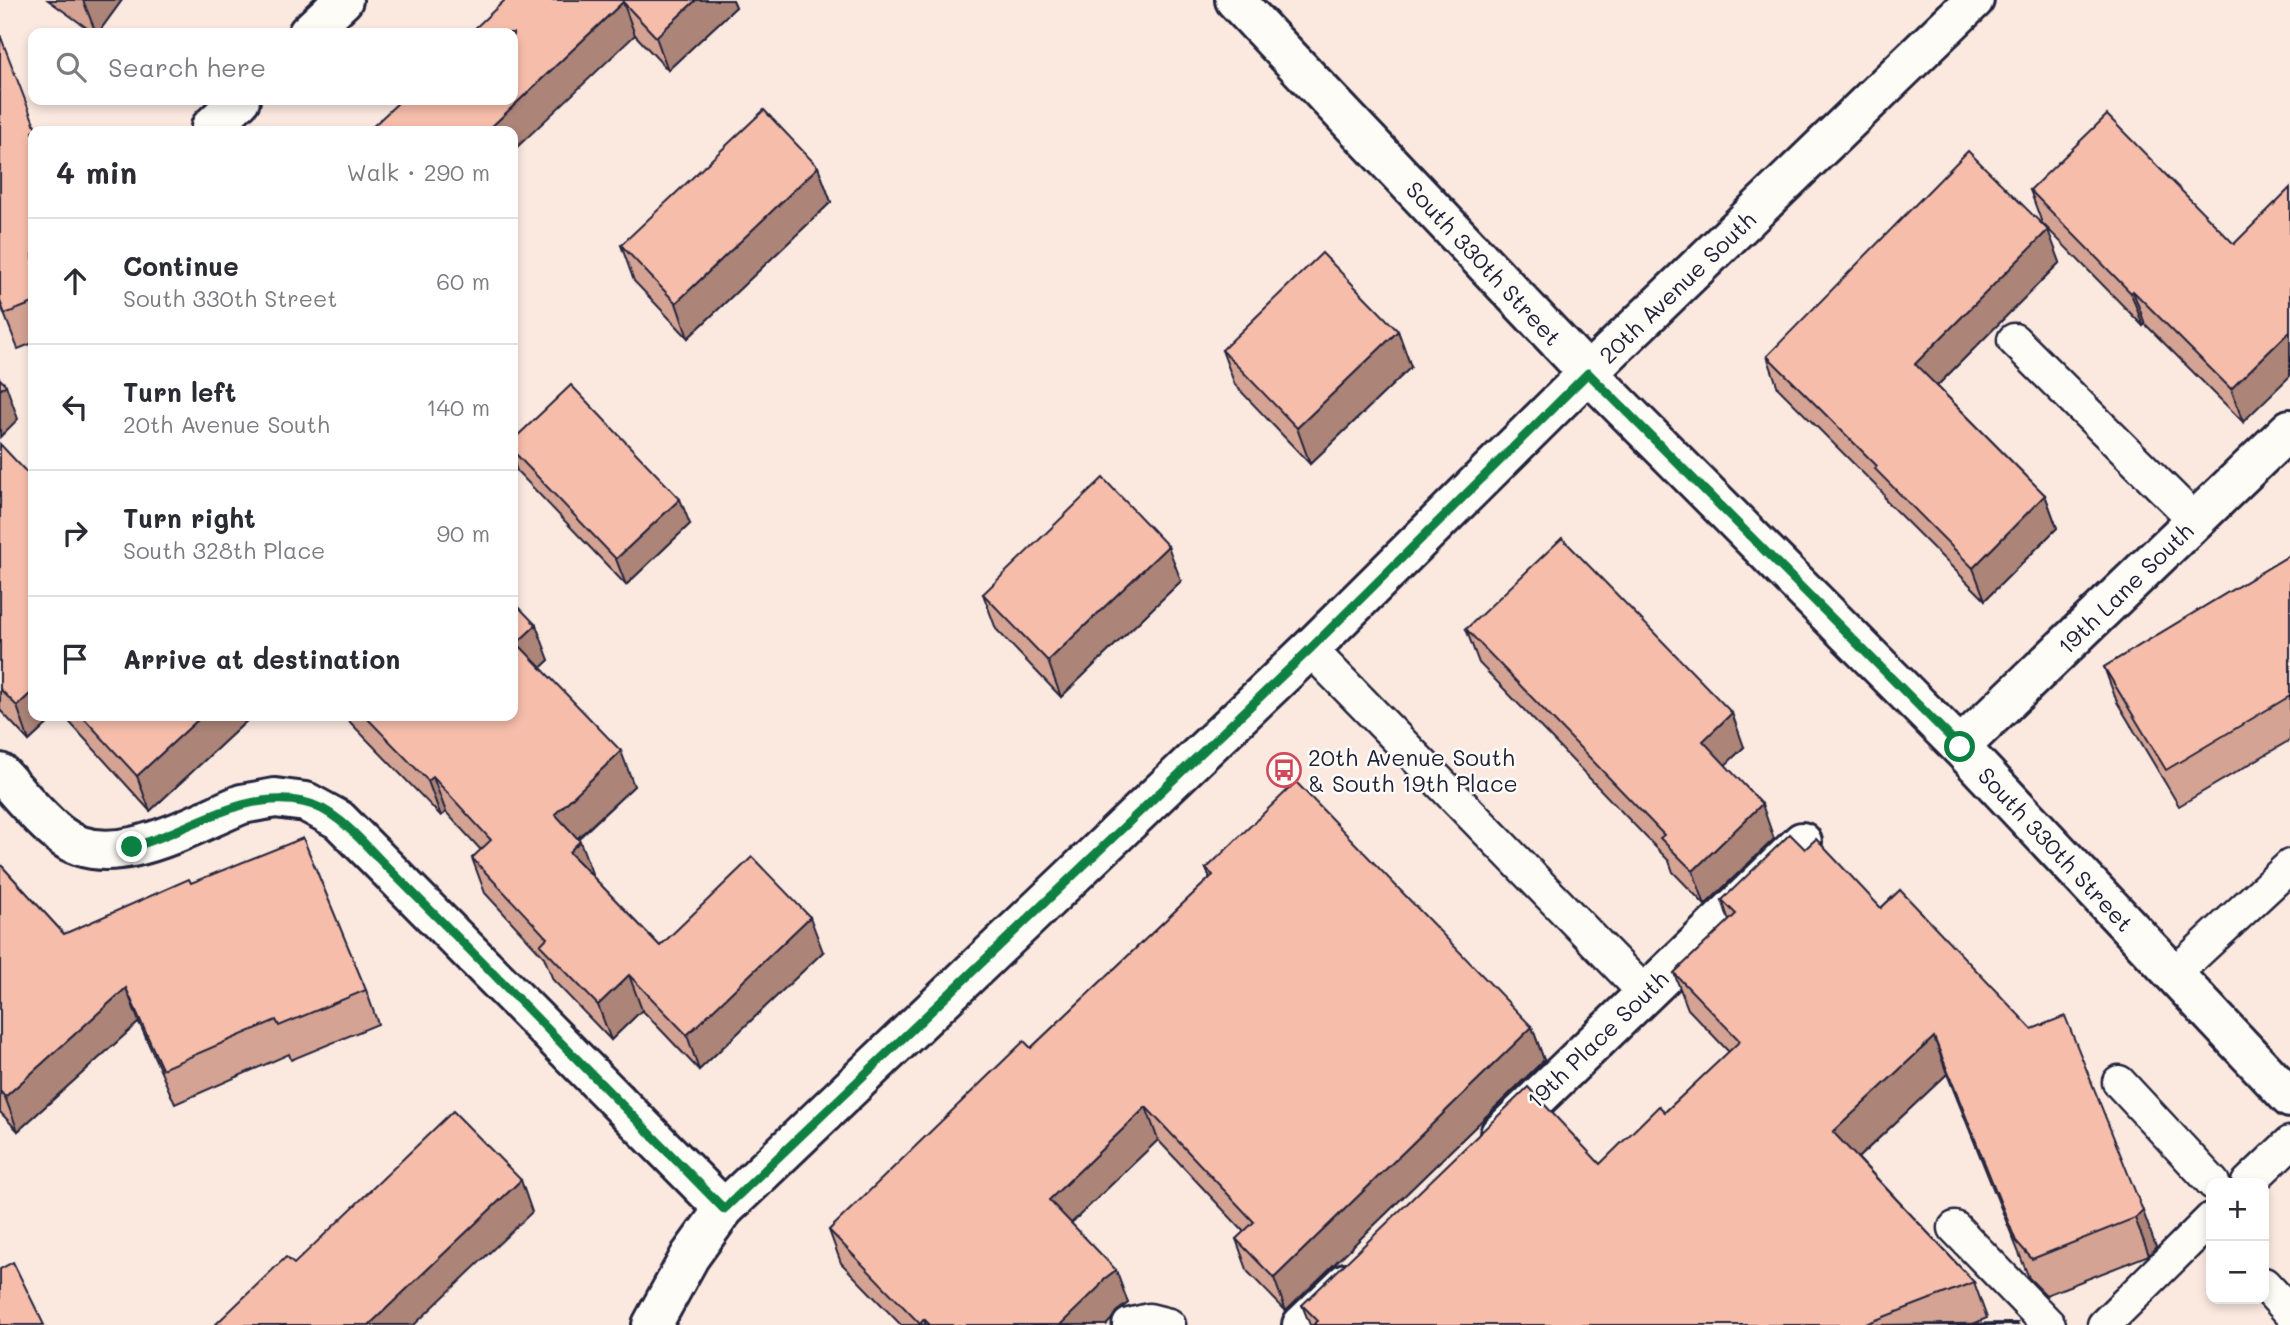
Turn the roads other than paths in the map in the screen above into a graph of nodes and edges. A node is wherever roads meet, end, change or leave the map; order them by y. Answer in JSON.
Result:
{"nodes":[{"id":1,"x":343,"y":0,"type":"edge"},
{"id":2,"x":1235,"y":0,"type":"edge"},
{"id":3,"x":1974,"y":0,"type":"edge"},
{"id":4,"x":313,"y":28,"type":"edge"},
{"id":5,"x":235,"y":105,"type":"edge"},
{"id":6,"x":212,"y":126,"type":"edge"},
{"id":7,"x":2014,"y":340,"type":"dead end"},
{"id":8,"x":1588,"y":373,"type":"junction"},
{"id":9,"x":2290,"y":429,"type":"edge"},
{"id":10,"x":2195,"y":520,"type":"junction"},
{"id":11,"x":1310,"y":649,"type":"junction"},
{"id":12,"x":1960,"y":747,"type":"junction"},
{"id":13,"x":0,"y":773,"type":"edge"},
{"id":14,"x":1802,"y":842,"type":"edge"},
{"id":15,"x":2290,"y":866,"type":"edge"},
{"id":16,"x":2174,"y":974,"type":"junction"},
{"id":17,"x":1645,"y":993,"type":"junction"},
{"id":18,"x":2119,"y":1082,"type":"dead end"},
{"id":19,"x":2290,"y":1098,"type":"edge"},
{"id":20,"x":2290,"y":1143,"type":"edge"},
{"id":21,"x":1478,"y":1154,"type":"edge"},
{"id":22,"x":2208,"y":1178,"type":"edge"},
{"id":23,"x":2253,"y":1178,"type":"edge"},
{"id":24,"x":724,"y":1209,"type":"junction"},
{"id":25,"x":1955,"y":1228,"type":"dead end"},
{"id":26,"x":2206,"y":1228,"type":"edge"},
{"id":27,"x":1371,"y":1259,"type":"edge"},
{"id":28,"x":2269,"y":1289,"type":"edge"},
{"id":29,"x":2290,"y":1312,"type":"edge"},
{"id":30,"x":652,"y":1325,"type":"edge"},
{"id":31,"x":1129,"y":1325,"type":"edge"},
{"id":32,"x":1169,"y":1325,"type":"edge"},
{"id":33,"x":1302,"y":1325,"type":"edge"},
{"id":34,"x":2049,"y":1325,"type":"edge"},
{"id":35,"x":2104,"y":1325,"type":"edge"}],
"edges":[{"from":1,"to":4,"type":"street"},
{"from":2,"to":8,"type":"street","name":"South 330th Street"},
{"from":3,"to":8,"type":"street","name":"20th Avenue South"},
{"from":5,"to":6,"type":"street"},
{"from":7,"to":10,"type":"lane"},
{"from":8,"to":11,"type":"street","name":"20th Avenue South"},
{"from":8,"to":12,"type":"street","name":"South 330th Street"},
{"from":9,"to":10,"type":"street","name":"19th Lane South"},
{"from":10,"to":12,"type":"street","name":"19th Lane South"},
{"from":11,"to":17,"type":"lane"},
{"from":11,"to":24,"type":"street","name":"20th Avenue South"},
{"from":12,"to":16,"type":"street","name":"South 330th Street"},
{"from":13,"to":24,"type":"street"},
{"from":14,"to":17,"type":"street","name":"19th Place South"},
{"from":15,"to":16,"type":"lane"},
{"from":16,"to":19,"type":"street","name":"South 330th Street"},
{"from":17,"to":21,"type":"street","name":"19th Place South"},
{"from":18,"to":22,"type":"lane"},
{"from":20,"to":23,"type":"lane"},
{"from":24,"to":30,"type":"street","name":"20th Avenue South"},
{"from":25,"to":34,"type":"lane"},
{"from":26,"to":35,"type":"lane"},
{"from":27,"to":33,"type":"street"},
{"from":28,"to":29,"type":"lane"},
{"from":31,"to":32,"type":"lane"}]}
